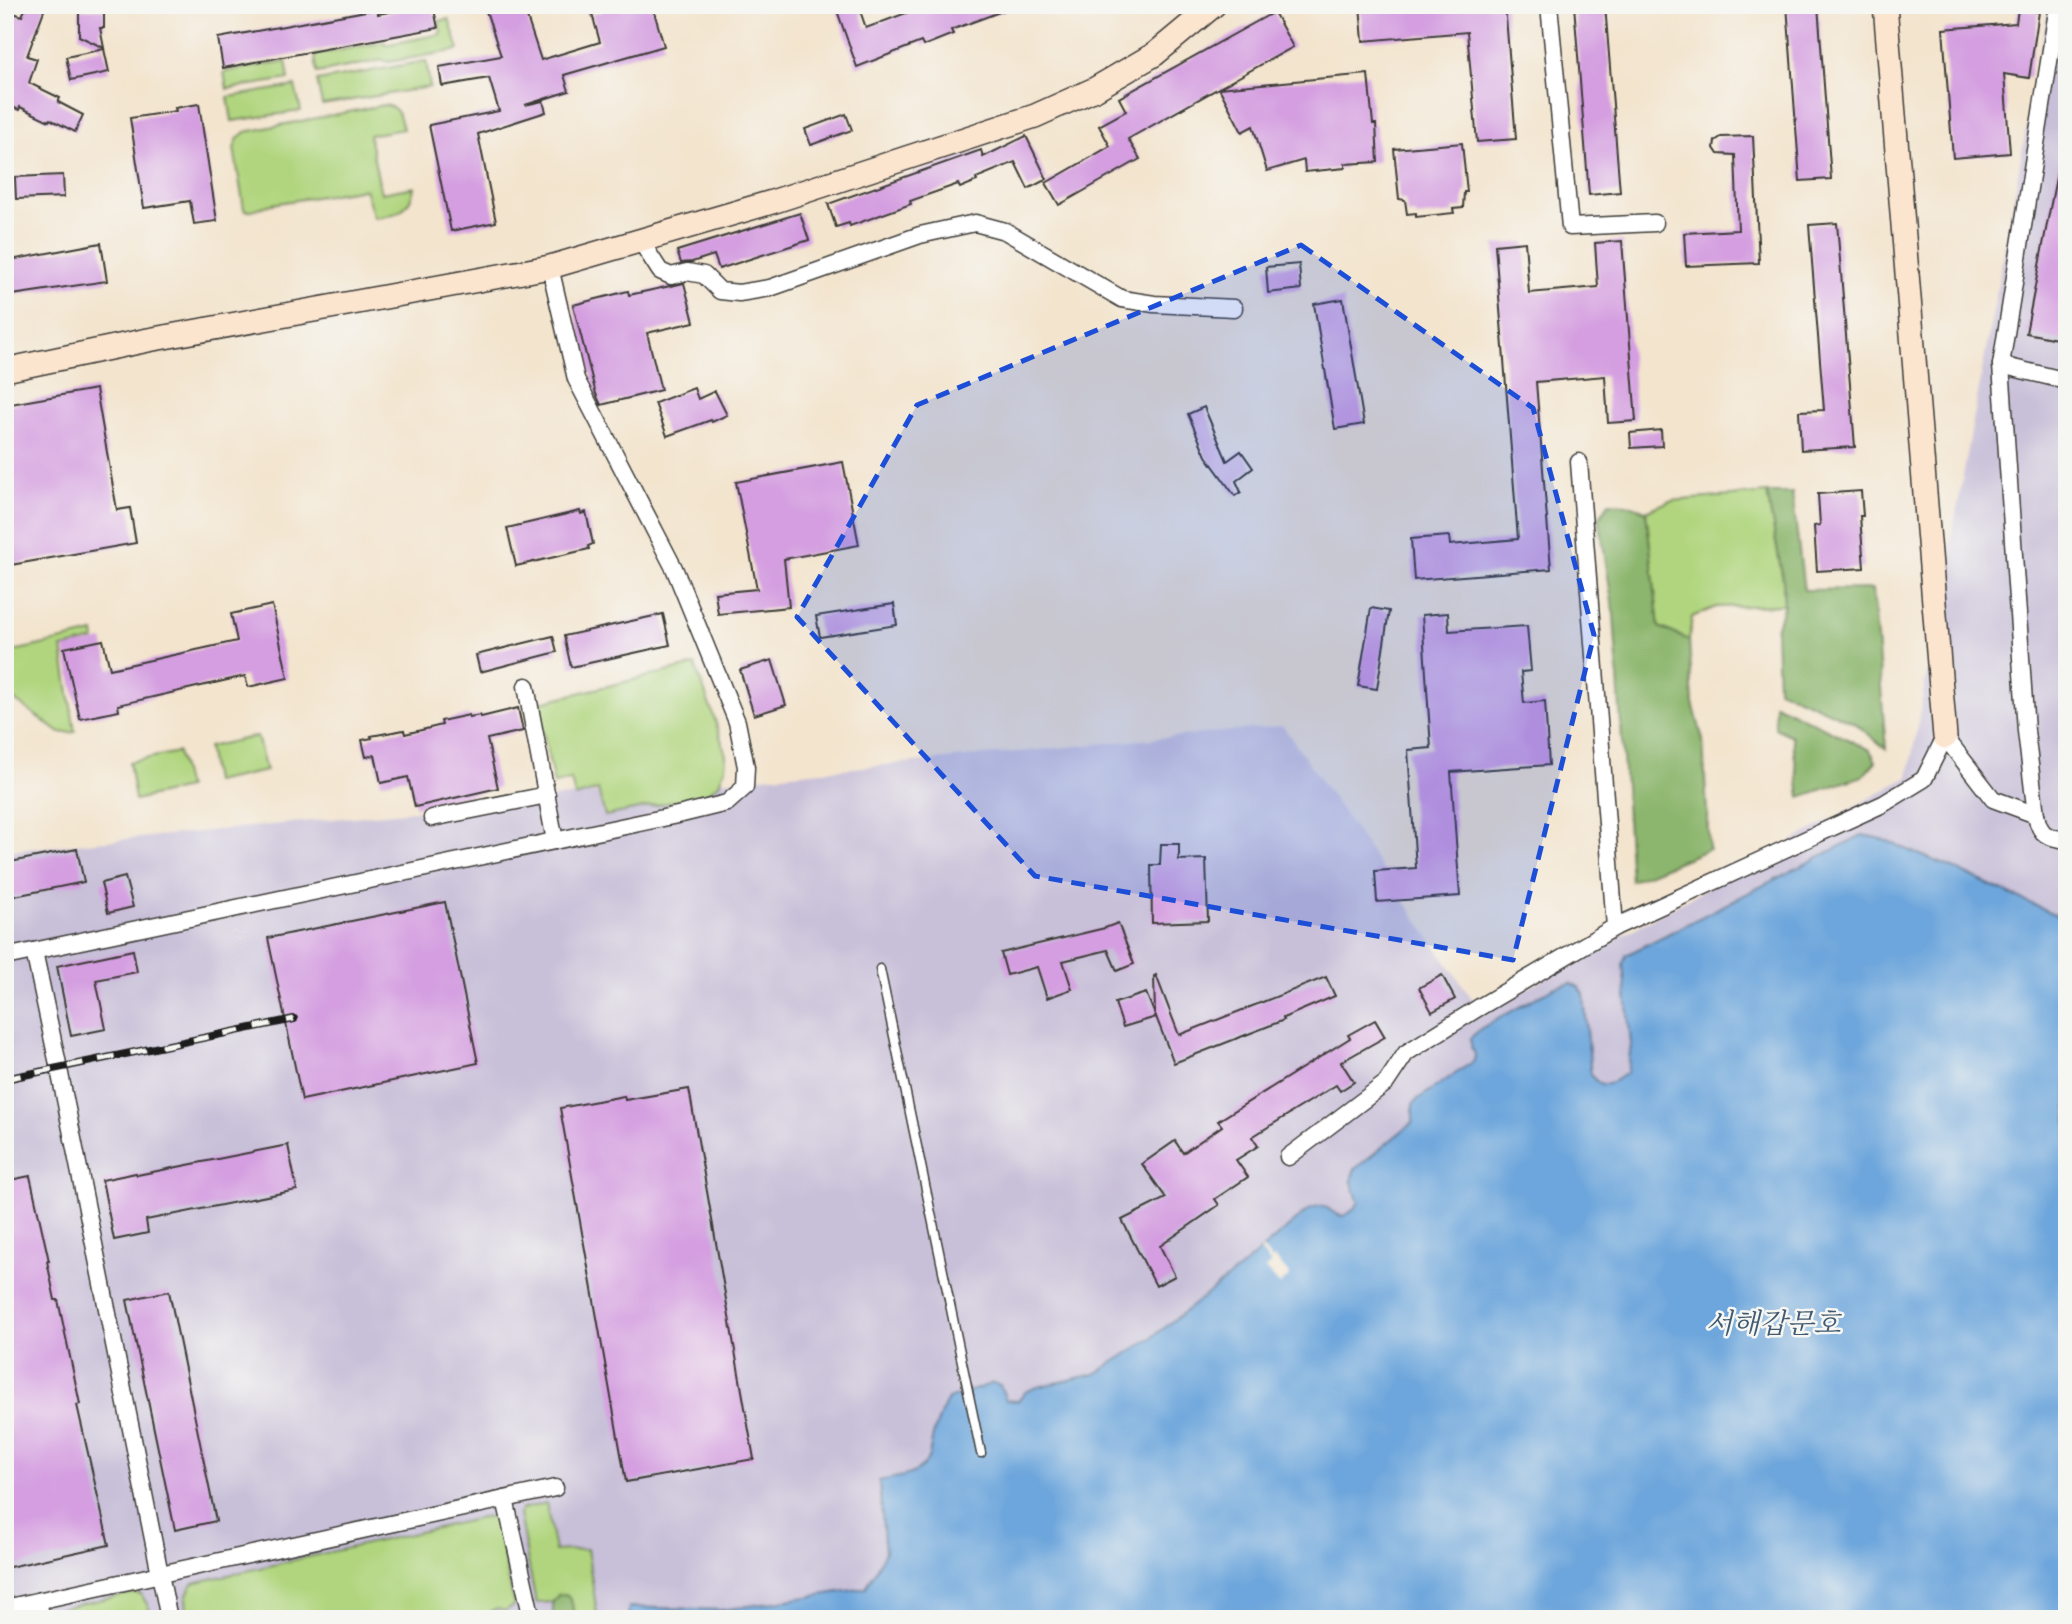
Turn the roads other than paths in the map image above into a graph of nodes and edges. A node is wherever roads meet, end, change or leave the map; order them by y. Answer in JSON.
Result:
{"nodes":[{"id":1,"x":1214,"y":5,"type":"edge"},
{"id":2,"x":1549,"y":5,"type":"edge"},
{"id":3,"x":1885,"y":5,"type":"edge"},
{"id":4,"x":2058,"y":5,"type":"edge"},
{"id":5,"x":1655,"y":223,"type":"dead end"},
{"id":6,"x":640,"y":240,"type":"junction"},
{"id":7,"x":550,"y":267,"type":"junction"},
{"id":8,"x":1234,"y":307,"type":"dead end"},
{"id":9,"x":2001,"y":365,"type":"junction"},
{"id":10,"x":5,"y":370,"type":"edge"},
{"id":11,"x":2067,"y":381,"type":"edge"},
{"id":12,"x":1579,"y":462,"type":"dead end"},
{"id":13,"x":526,"y":686,"type":"dead end"},
{"id":14,"x":1945,"y":737,"type":"junction"},
{"id":15,"x":547,"y":794,"type":"junction"},
{"id":16,"x":2035,"y":815,"type":"junction"},
{"id":17,"x":432,"y":818,"type":"dead end"},
{"id":18,"x":2067,"y":840,"type":"edge"},
{"id":19,"x":555,"y":841,"type":"junction"},
{"id":20,"x":1615,"y":927,"type":"junction"},
{"id":21,"x":34,"y":951,"type":"junction"},
{"id":22,"x":5,"y":957,"type":"edge"},
{"id":23,"x":880,"y":969,"type":"dead end"},
{"id":24,"x":1288,"y":1157,"type":"dead end"},
{"id":25,"x":981,"y":1453,"type":"dead end"},
{"id":26,"x":555,"y":1488,"type":"dead end"},
{"id":27,"x":505,"y":1499,"type":"junction"},
{"id":28,"x":159,"y":1575,"type":"junction"},
{"id":29,"x":38,"y":1601,"type":"junction"},
{"id":30,"x":5,"y":1608,"type":"edge"},
{"id":31,"x":42,"y":1619,"type":"edge"},
{"id":32,"x":169,"y":1619,"type":"edge"},
{"id":33,"x":532,"y":1619,"type":"edge"}],
"edges":[{"from":1,"to":6,"type":"street"},
{"from":2,"to":5,"type":"street"},
{"from":3,"to":14,"type":"street"},
{"from":4,"to":9,"type":"street"},
{"from":6,"to":7,"type":"street"},
{"from":6,"to":8,"type":"street"},
{"from":7,"to":10,"type":"street"},
{"from":7,"to":19,"type":"street"},
{"from":9,"to":11,"type":"street"},
{"from":9,"to":16,"type":"street"},
{"from":12,"to":20,"type":"street"},
{"from":13,"to":15,"type":"street"},
{"from":14,"to":16,"type":"street"},
{"from":14,"to":20,"type":"street"},
{"from":15,"to":17,"type":"street"},
{"from":15,"to":19,"type":"street"},
{"from":16,"to":18,"type":"street"},
{"from":19,"to":21,"type":"street"},
{"from":20,"to":24,"type":"street"},
{"from":21,"to":22,"type":"street"},
{"from":21,"to":28,"type":"street"},
{"from":23,"to":25,"type":"lane"},
{"from":26,"to":27,"type":"street"},
{"from":27,"to":28,"type":"street"},
{"from":27,"to":33,"type":"street"},
{"from":28,"to":29,"type":"street"},
{"from":28,"to":32,"type":"street"},
{"from":29,"to":30,"type":"street"},
{"from":29,"to":31,"type":"street"}]}
